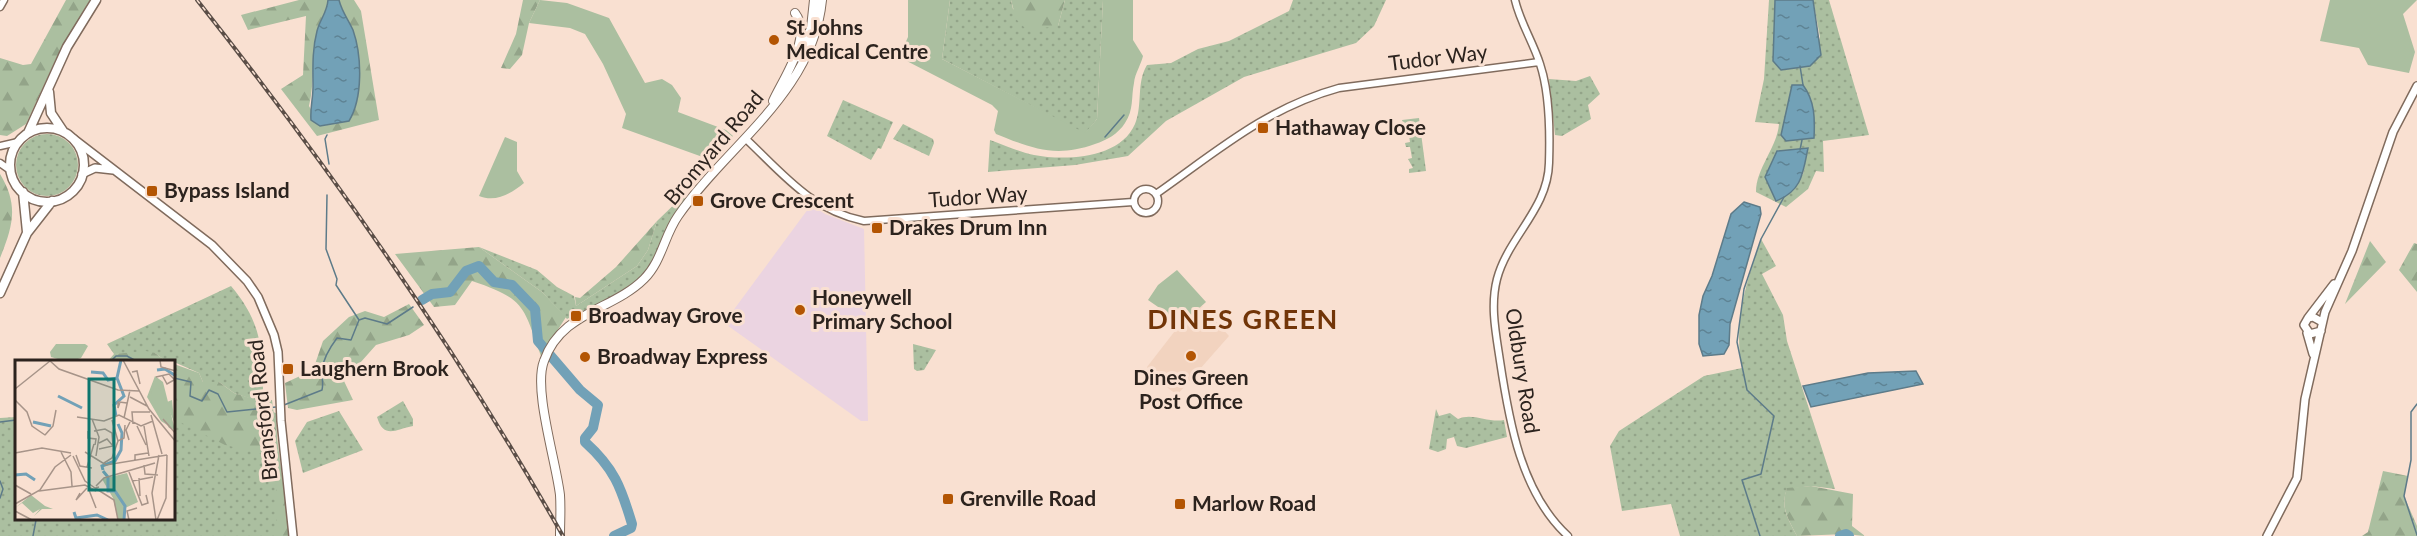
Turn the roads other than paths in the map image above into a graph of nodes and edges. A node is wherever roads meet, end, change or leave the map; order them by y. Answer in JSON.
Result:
{"nodes":[{"id":1,"x":4,"y":0,"type":"edge"},
{"id":2,"x":96,"y":0,"type":"edge"},
{"id":3,"x":814,"y":0,"type":"edge"},
{"id":4,"x":822,"y":0,"type":"edge"},
{"id":5,"x":1515,"y":0,"type":"edge"},
{"id":6,"x":0,"y":7,"type":"edge"},
{"id":7,"x":795,"y":13,"type":"dead end"},
{"id":8,"x":1539,"y":62,"type":"junction"},
{"id":9,"x":788,"y":84,"type":"junction"},
{"id":10,"x":2417,"y":86,"type":"edge"},
{"id":11,"x":49,"y":88,"type":"junction"},
{"id":12,"x":766,"y":116,"type":"junction"},
{"id":13,"x":63,"y":131,"type":"junction"},
{"id":14,"x":28,"y":133,"type":"junction"},
{"id":15,"x":74,"y":139,"type":"junction"},
{"id":16,"x":746,"y":139,"type":"junction"},
{"id":17,"x":18,"y":142,"type":"junction"},
{"id":18,"x":0,"y":146,"type":"edge"},
{"id":19,"x":0,"y":163,"type":"edge"},
{"id":20,"x":10,"y":170,"type":"junction"},
{"id":21,"x":113,"y":170,"type":"junction"},
{"id":22,"x":82,"y":174,"type":"junction"},
{"id":23,"x":23,"y":192,"type":"junction"},
{"id":24,"x":1156,"y":194,"type":"junction"},
{"id":25,"x":51,"y":201,"type":"junction"},
{"id":26,"x":1133,"y":202,"type":"junction"},
{"id":27,"x":27,"y":233,"type":"junction"},
{"id":28,"x":2339,"y":278,"type":"junction"},
{"id":29,"x":0,"y":293,"type":"edge"},
{"id":30,"x":2308,"y":318,"type":"junction"},
{"id":31,"x":2322,"y":322,"type":"junction"},
{"id":32,"x":2320,"y":331,"type":"junction"},
{"id":33,"x":2307,"y":333,"type":"junction"},
{"id":34,"x":2313,"y":357,"type":"junction"},
{"id":35,"x":293,"y":536,"type":"edge"},
{"id":36,"x":560,"y":536,"type":"edge"},
{"id":37,"x":1568,"y":536,"type":"edge"},
{"id":38,"x":2267,"y":536,"type":"edge"}],
"edges":[{"from":1,"to":6,"type":"street"},
{"from":2,"to":11,"type":"highway"},
{"from":3,"to":9,"type":"main road","name":"Bromyard Road"},
{"from":4,"to":9,"type":"main road","name":"Bromyard Road"},
{"from":5,"to":8,"type":"street","name":"Oldbury Road"},
{"from":7,"to":12,"type":"main road"},
{"from":8,"to":24,"type":"street","name":"Tudor Way"},
{"from":8,"to":37,"type":"street","name":"Oldbury Road"},
{"from":9,"to":12,"type":"main road","name":"Bromyard Road"},
{"from":10,"to":28,"type":"main road"},
{"from":11,"to":13,"type":"highway"},
{"from":11,"to":14,"type":"highway"},
{"from":12,"to":16,"type":"main road","name":"Bromyard Road"},
{"from":13,"to":14,"type":"highway"},
{"from":13,"to":15,"type":"highway"},
{"from":14,"to":17,"type":"highway"},
{"from":15,"to":21,"type":"main road","name":"Bransford Road"},
{"from":15,"to":22,"type":"highway"},
{"from":16,"to":26,"type":"street","name":"Tudor Way"},
{"from":16,"to":36,"type":"main road","name":"Bromyard Road"},
{"from":17,"to":18,"type":"street"},
{"from":17,"to":20,"type":"highway"},
{"from":19,"to":20,"type":"street"},
{"from":20,"to":23,"type":"highway"},
{"from":21,"to":22,"type":"main road"},
{"from":21,"to":35,"type":"main road","name":"Bransford Road"},
{"from":22,"to":25,"type":"highway"},
{"from":23,"to":25,"type":"highway"},
{"from":23,"to":27,"type":"highway"},
{"from":24,"to":26,"type":"street","name":"Tudor Way"},
{"from":24,"to":26,"type":"street","name":"Tudor Way"},
{"from":25,"to":27,"type":"highway"},
{"from":27,"to":29,"type":"highway"},
{"from":28,"to":30,"type":"main road"},
{"from":28,"to":31,"type":"main road"},
{"from":30,"to":31,"type":"main road"},
{"from":30,"to":33,"type":"main road"},
{"from":31,"to":32,"type":"main road"},
{"from":32,"to":33,"type":"main road"},
{"from":32,"to":34,"type":"main road"},
{"from":33,"to":34,"type":"main road"},
{"from":34,"to":38,"type":"main road"}]}
